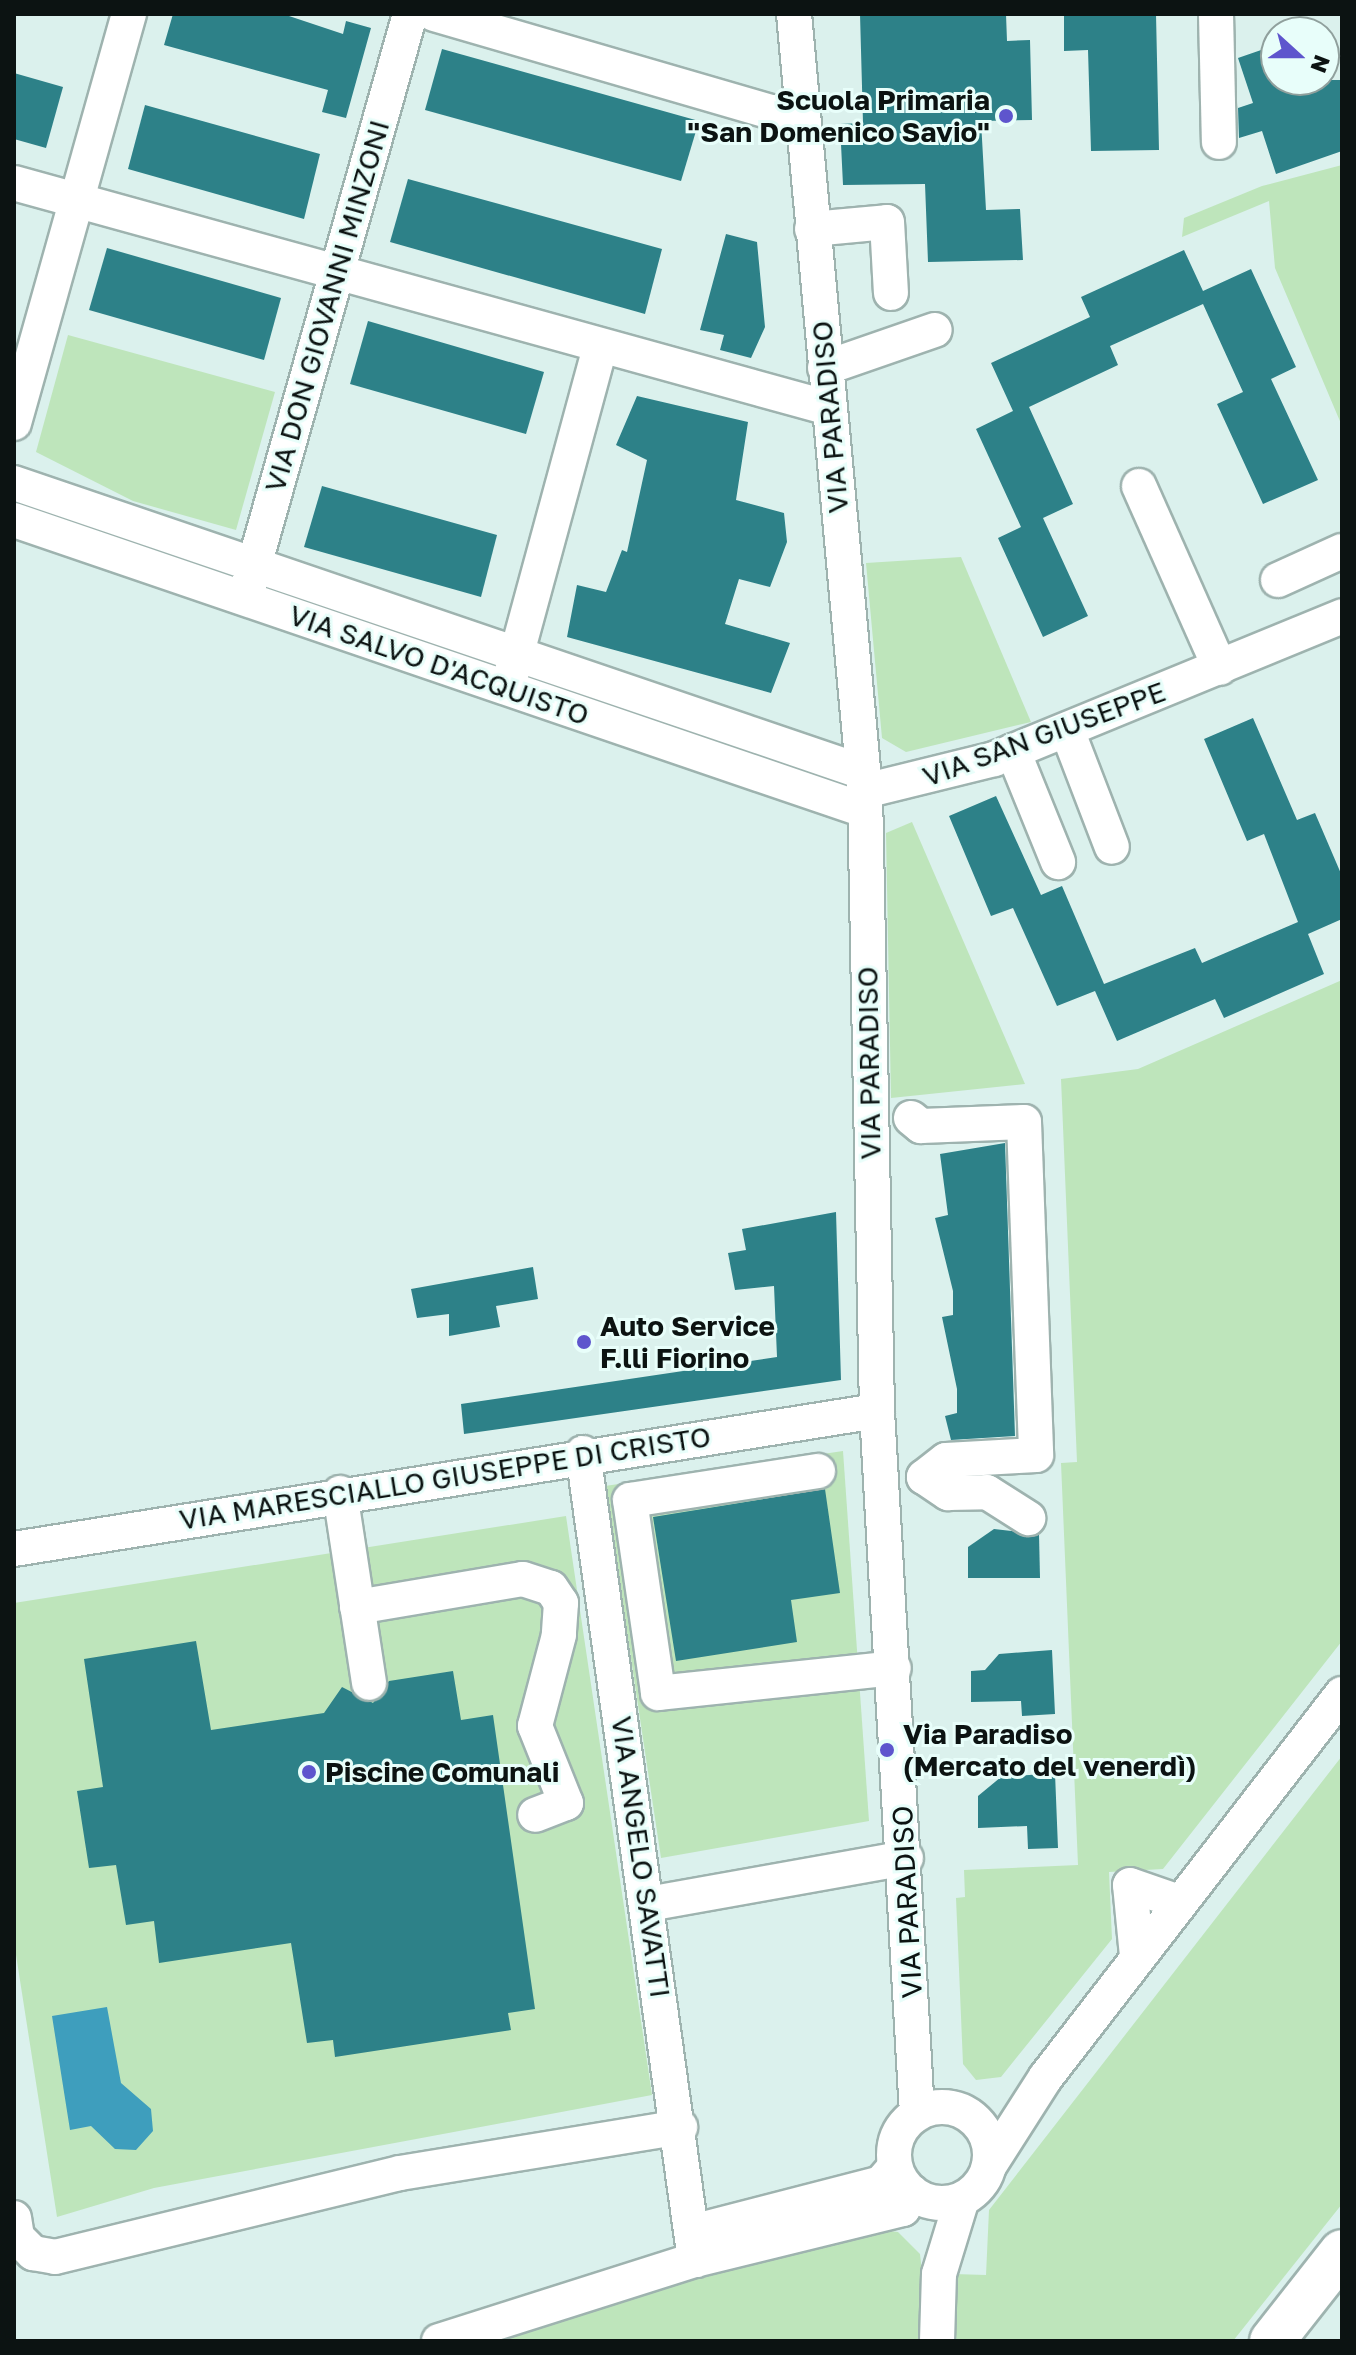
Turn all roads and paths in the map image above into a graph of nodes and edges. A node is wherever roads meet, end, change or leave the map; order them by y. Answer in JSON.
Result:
{"nodes":[{"id":1,"x":129,"y":14,"type":"edge"},
{"id":2,"x":410,"y":14,"type":"edge"},
{"id":3,"x":434,"y":14,"type":"edge"},
{"id":4,"x":794,"y":14,"type":"edge"},
{"id":5,"x":1216,"y":14,"type":"edge"},
{"id":6,"x":802,"y":114,"type":"junction"},
{"id":7,"x":1219,"y":142,"type":"dead end"},
{"id":8,"x":14,"y":183,"type":"edge"},
{"id":9,"x":76,"y":200,"type":"junction"},
{"id":10,"x":812,"y":229,"type":"junction"},
{"id":11,"x":337,"y":270,"type":"junction"},
{"id":12,"x":891,"y":293,"type":"dead end"},
{"id":13,"x":935,"y":330,"type":"dead end"},
{"id":14,"x":600,"y":347,"type":"junction"},
{"id":15,"x":825,"y":368,"type":"junction"},
{"id":16,"x":829,"y":408,"type":"junction"},
{"id":17,"x":14,"y":423,"type":"edge"},
{"id":18,"x":14,"y":483,"type":"edge"},
{"id":19,"x":1139,"y":486,"type":"dead end"},
{"id":20,"x":14,"y":520,"type":"edge"},
{"id":21,"x":1342,"y":551,"type":"edge"},
{"id":22,"x":256,"y":565,"type":"junction"},
{"id":23,"x":1278,"y":580,"type":"dead end"},
{"id":24,"x":245,"y":599,"type":"junction"},
{"id":25,"x":1342,"y":616,"type":"edge"},
{"id":26,"x":518,"y":654,"type":"junction"},
{"id":27,"x":1220,"y":668,"type":"junction"},
{"id":28,"x":506,"y":688,"type":"junction"},
{"id":29,"x":1067,"y":730,"type":"junction"},
{"id":30,"x":1013,"y":751,"type":"junction"},
{"id":31,"x":864,"y":791,"type":"junction"},
{"id":32,"x":1112,"y":847,"type":"dead end"},
{"id":33,"x":1058,"y":862,"type":"dead end"},
{"id":34,"x":988,"y":1104,"type":"dead end"},
{"id":35,"x":911,"y":1118,"type":"junction"},
{"id":36,"x":870,"y":1119,"type":"junction"},
{"id":37,"x":877,"y":1411,"type":"junction"},
{"id":38,"x":723,"y":1433,"type":"junction"},
{"id":39,"x":583,"y":1453,"type":"junction"},
{"id":40,"x":818,"y":1471,"type":"dead end"},
{"id":41,"x":1004,"y":1474,"type":"dead end"},
{"id":42,"x":924,"y":1477,"type":"junction"},
{"id":43,"x":880,"y":1479,"type":"junction"},
{"id":44,"x":729,"y":1484,"type":"junction"},
{"id":45,"x":340,"y":1493,"type":"junction"},
{"id":46,"x":1028,"y":1518,"type":"dead end"},
{"id":47,"x":14,"y":1549,"type":"edge"},
{"id":48,"x":357,"y":1607,"type":"junction"},
{"id":49,"x":894,"y":1668,"type":"junction"},
{"id":50,"x":369,"y":1683,"type":"dead end"},
{"id":51,"x":1342,"y":1694,"type":"edge"},
{"id":52,"x":535,"y":1815,"type":"dead end"},
{"id":53,"x":906,"y":1858,"type":"junction"},
{"id":54,"x":1179,"y":1902,"type":"junction"},
{"id":55,"x":648,"y":1904,"type":"junction"},
{"id":56,"x":1137,"y":1956,"type":"junction"},
{"id":57,"x":1046,"y":2077,"type":"junction"},
{"id":58,"x":917,"y":2114,"type":"junction"},
{"id":59,"x":967,"y":2114,"type":"junction"},
{"id":60,"x":680,"y":2127,"type":"junction"},
{"id":61,"x":989,"y":2166,"type":"junction"},
{"id":62,"x":903,"y":2179,"type":"junction"},
{"id":63,"x":962,"y":2199,"type":"junction"},
{"id":64,"x":14,"y":2218,"type":"edge"},
{"id":65,"x":694,"y":2246,"type":"junction"},
{"id":66,"x":1342,"y":2252,"type":"edge"},
{"id":67,"x":939,"y":2274,"type":"junction"},
{"id":68,"x":439,"y":2341,"type":"edge"},
{"id":69,"x":937,"y":2341,"type":"edge"},
{"id":70,"x":1272,"y":2341,"type":"edge"}],
"edges":[{"from":1,"to":9,"type":"street"},
{"from":2,"to":11,"type":"street","name":"VIA DON GIOVANNI MINZONI"},
{"from":3,"to":6,"type":"street"},
{"from":4,"to":6,"type":"street","name":"VIA PARADISO"},
{"from":5,"to":7,"type":"street"},
{"from":6,"to":10,"type":"street","name":"VIA PARADISO"},
{"from":8,"to":9,"type":"street"},
{"from":9,"to":11,"type":"street"},
{"from":9,"to":17,"type":"street"},
{"from":10,"to":12,"type":"street"},
{"from":10,"to":15,"type":"street","name":"VIA PARADISO"},
{"from":11,"to":14,"type":"street"},
{"from":11,"to":22,"type":"street","name":"VIA DON GIOVANNI MINZONI"},
{"from":13,"to":15,"type":"street"},
{"from":14,"to":16,"type":"street"},
{"from":14,"to":26,"type":"street"},
{"from":15,"to":16,"type":"street","name":"VIA PARADISO"},
{"from":16,"to":31,"type":"street","name":"VIA PARADISO"},
{"from":18,"to":22,"type":"street","name":"VIA SALVO D'ACQUISTO"},
{"from":19,"to":27,"type":"street"},
{"from":20,"to":24,"type":"street","name":"VIA SALVO D'ACQUISTO"},
{"from":21,"to":23,"type":"street"},
{"from":22,"to":24,"type":"street","name":"VIA DON GIOVANNI MINZONI"},
{"from":22,"to":26,"type":"street","name":"VIA SALVO D'ACQUISTO"},
{"from":24,"to":28,"type":"street","name":"VIA SALVO D'ACQUISTO"},
{"from":25,"to":27,"type":"street","name":"VIA SAN GIUSEPPE"},
{"from":26,"to":28,"type":"street"},
{"from":26,"to":31,"type":"street","name":"VIA SALVO D'ACQUISTO"},
{"from":27,"to":29,"type":"street","name":"VIA SAN GIUSEPPE"},
{"from":28,"to":31,"type":"street","name":"VIA SALVO D'ACQUISTO"},
{"from":29,"to":30,"type":"street","name":"VIA SAN GIUSEPPE"},
{"from":29,"to":32,"type":"street"},
{"from":30,"to":31,"type":"street","name":"VIA SAN GIUSEPPE"},
{"from":30,"to":33,"type":"street"},
{"from":31,"to":36,"type":"street","name":"VIA PARADISO"},
{"from":34,"to":35,"type":"street"},
{"from":35,"to":36,"type":"street"},
{"from":35,"to":42,"type":"street"},
{"from":36,"to":37,"type":"street","name":"VIA PARADISO"},
{"from":37,"to":38,"type":"street","name":"VIA MARESCIALLO GIUSEPPE DI CRISTO"},
{"from":37,"to":43,"type":"street","name":"VIA PARADISO"},
{"from":38,"to":39,"type":"street","name":"VIA MARESCIALLO GIUSEPPE DI CRISTO"},
{"from":38,"to":44,"type":"street"},
{"from":39,"to":45,"type":"street","name":"VIA MARESCIALLO GIUSEPPE DI CRISTO"},
{"from":39,"to":55,"type":"street","name":"VIA ANGELO SAVATTI"},
{"from":40,"to":44,"type":"street"},
{"from":41,"to":42,"type":"street"},
{"from":42,"to":43,"type":"street"},
{"from":42,"to":46,"type":"street"},
{"from":43,"to":49,"type":"street","name":"VIA PARADISO"},
{"from":44,"to":49,"type":"street"},
{"from":45,"to":47,"type":"street","name":"VIA MARESCIALLO GIUSEPPE DI CRISTO"},
{"from":45,"to":48,"type":"street"},
{"from":48,"to":50,"type":"street"},
{"from":48,"to":52,"type":"street"},
{"from":49,"to":53,"type":"street","name":"VIA PARADISO"},
{"from":51,"to":54,"type":"street"},
{"from":53,"to":55,"type":"street"},
{"from":53,"to":58,"type":"street","name":"VIA PARADISO"},
{"from":54,"to":56,"type":"street"},
{"from":54,"to":56,"type":"street"},
{"from":55,"to":60,"type":"street","name":"VIA ANGELO SAVATTI"},
{"from":56,"to":57,"type":"street"},
{"from":57,"to":59,"type":"street"},
{"from":57,"to":61,"type":"street"},
{"from":58,"to":59,"type":"street"},
{"from":58,"to":62,"type":"street"},
{"from":59,"to":61,"type":"street"},
{"from":60,"to":64,"type":"street"},
{"from":60,"to":65,"type":"street","name":"VIA ANGELO SAVATTI"},
{"from":61,"to":63,"type":"street"},
{"from":62,"to":63,"type":"street"},
{"from":62,"to":65,"type":"street"},
{"from":62,"to":67,"type":"street"},
{"from":63,"to":67,"type":"street"},
{"from":65,"to":68,"type":"street"},
{"from":66,"to":70,"type":"highway"},
{"from":67,"to":69,"type":"street"}]}
